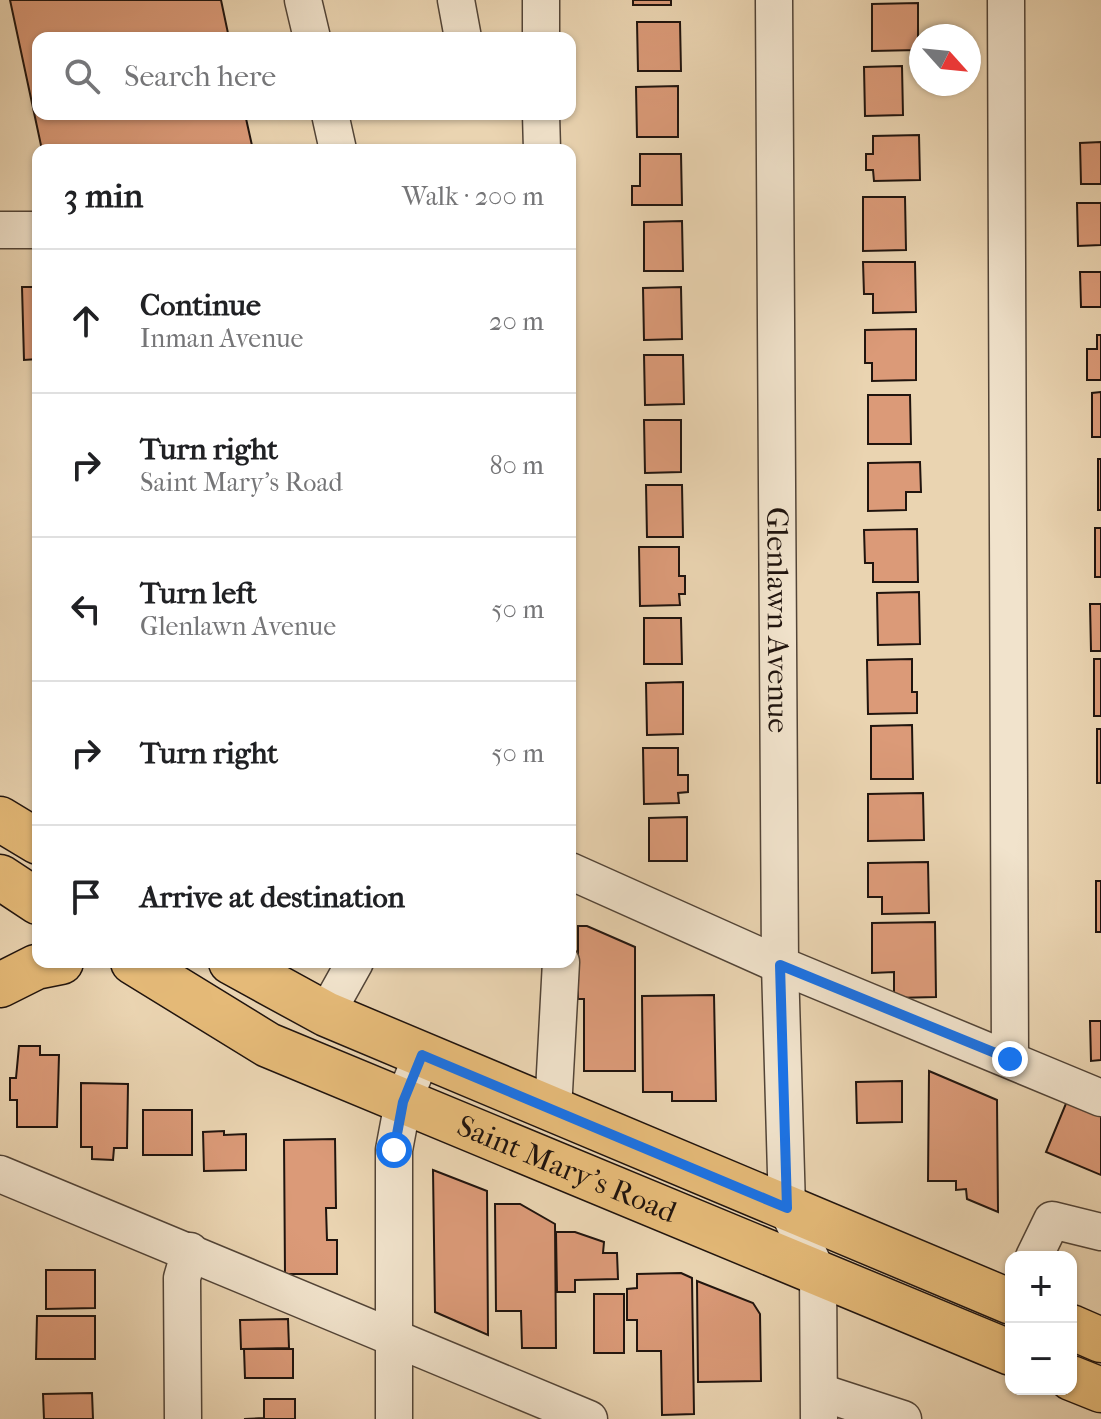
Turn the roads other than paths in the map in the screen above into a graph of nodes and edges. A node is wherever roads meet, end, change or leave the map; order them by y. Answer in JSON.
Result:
{"nodes":[{"id":1,"x":303,"y":0,"type":"edge"},
{"id":2,"x":456,"y":0,"type":"edge"},
{"id":3,"x":541,"y":0,"type":"edge"},
{"id":4,"x":774,"y":0,"type":"edge"},
{"id":5,"x":1006,"y":0,"type":"edge"},
{"id":6,"x":311,"y":32,"type":"edge"},
{"id":7,"x":462,"y":32,"type":"edge"},
{"id":8,"x":541,"y":32,"type":"edge"},
{"id":9,"x":331,"y":120,"type":"edge"},
{"id":10,"x":541,"y":120,"type":"edge"},
{"id":11,"x":337,"y":144,"type":"edge"},
{"id":12,"x":542,"y":144,"type":"edge"},
{"id":13,"x":0,"y":230,"type":"edge"},
{"id":14,"x":32,"y":230,"type":"edge"},
{"id":15,"x":0,"y":819,"type":"edge"},
{"id":16,"x":32,"y":838,"type":"edge"},
{"id":17,"x":0,"y":877,"type":"edge"},
{"id":18,"x":576,"y":885,"type":"edge"},
{"id":19,"x":32,"y":898,"type":"edge"},
{"id":20,"x":780,"y":965,"type":"junction"},
{"id":21,"x":34,"y":968,"type":"edge"},
{"id":22,"x":143,"y":968,"type":"edge"},
{"id":23,"x":242,"y":968,"type":"edge"},
{"id":24,"x":352,"y":968,"type":"edge"},
{"id":25,"x":561,"y":968,"type":"edge"},
{"id":26,"x":0,"y":985,"type":"edge"},
{"id":27,"x":326,"y":1014,"type":"junction"},
{"id":28,"x":422,"y":1055,"type":"junction"},
{"id":29,"x":1010,"y":1059,"type":"junction"},
{"id":30,"x":1101,"y":1098,"type":"edge"},
{"id":31,"x":403,"y":1102,"type":"junction"},
{"id":32,"x":553,"y":1110,"type":"junction"},
{"id":33,"x":0,"y":1174,"type":"edge"},
{"id":34,"x":1101,"y":1232,"type":"edge"},
{"id":35,"x":802,"y":1240,"type":"junction"},
{"id":36,"x":190,"y":1251,"type":"junction"},
{"id":37,"x":1037,"y":1251,"type":"edge"},
{"id":38,"x":1005,"y":1300,"type":"edge"},
{"id":39,"x":1077,"y":1330,"type":"edge"},
{"id":40,"x":394,"y":1336,"type":"junction"},
{"id":41,"x":1101,"y":1340,"type":"edge"},
{"id":42,"x":1005,"y":1350,"type":"edge"},
{"id":43,"x":1077,"y":1380,"type":"edge"},
{"id":44,"x":1101,"y":1390,"type":"edge"},
{"id":45,"x":820,"y":1405,"type":"edge"},
{"id":46,"x":183,"y":1419,"type":"edge"},
{"id":47,"x":394,"y":1419,"type":"edge"},
{"id":48,"x":589,"y":1419,"type":"edge"},
{"id":49,"x":903,"y":1419,"type":"edge"}],
"edges":[{"from":1,"to":6,"type":"street"},
{"from":2,"to":7,"type":"street"},
{"from":3,"to":8,"type":"street"},
{"from":4,"to":20,"type":"street","name":"Glenlawn Avenue"},
{"from":5,"to":29,"type":"street"},
{"from":9,"to":11,"type":"street"},
{"from":10,"to":12,"type":"street"},
{"from":13,"to":14,"type":"street"},
{"from":15,"to":16,"type":"main road"},
{"from":17,"to":19,"type":"main road"},
{"from":18,"to":20,"type":"street"},
{"from":20,"to":29,"type":"street"},
{"from":20,"to":35,"type":"street","name":"Glenlawn Avenue"},
{"from":21,"to":26,"type":"main road"},
{"from":22,"to":31,"type":"main road","name":"Saint Mary’s Road"},
{"from":23,"to":27,"type":"main road","name":"Saint Mary’s Road"},
{"from":24,"to":27,"type":"street"},
{"from":25,"to":32,"type":"street"},
{"from":27,"to":28,"type":"main road","name":"Saint Mary’s Road"},
{"from":28,"to":31,"type":"street"},
{"from":28,"to":32,"type":"main road","name":"Saint Mary’s Road"},
{"from":29,"to":30,"type":"street"},
{"from":31,"to":35,"type":"main road","name":"Saint Mary’s Road"},
{"from":31,"to":40,"type":"street"},
{"from":32,"to":35,"type":"main road","name":"Saint Mary’s Road"},
{"from":33,"to":36,"type":"street"},
{"from":34,"to":37,"type":"street"},
{"from":35,"to":38,"type":"main road","name":"Saint Mary’s Road"},
{"from":35,"to":42,"type":"main road","name":"Saint Mary’s Road"},
{"from":35,"to":45,"type":"street","name":"Glenlawn Avenue"},
{"from":36,"to":40,"type":"street"},
{"from":36,"to":46,"type":"street"},
{"from":39,"to":41,"type":"main road"},
{"from":40,"to":47,"type":"street"},
{"from":40,"to":48,"type":"street"},
{"from":43,"to":44,"type":"main road"},
{"from":45,"to":49,"type":"street"}]}
